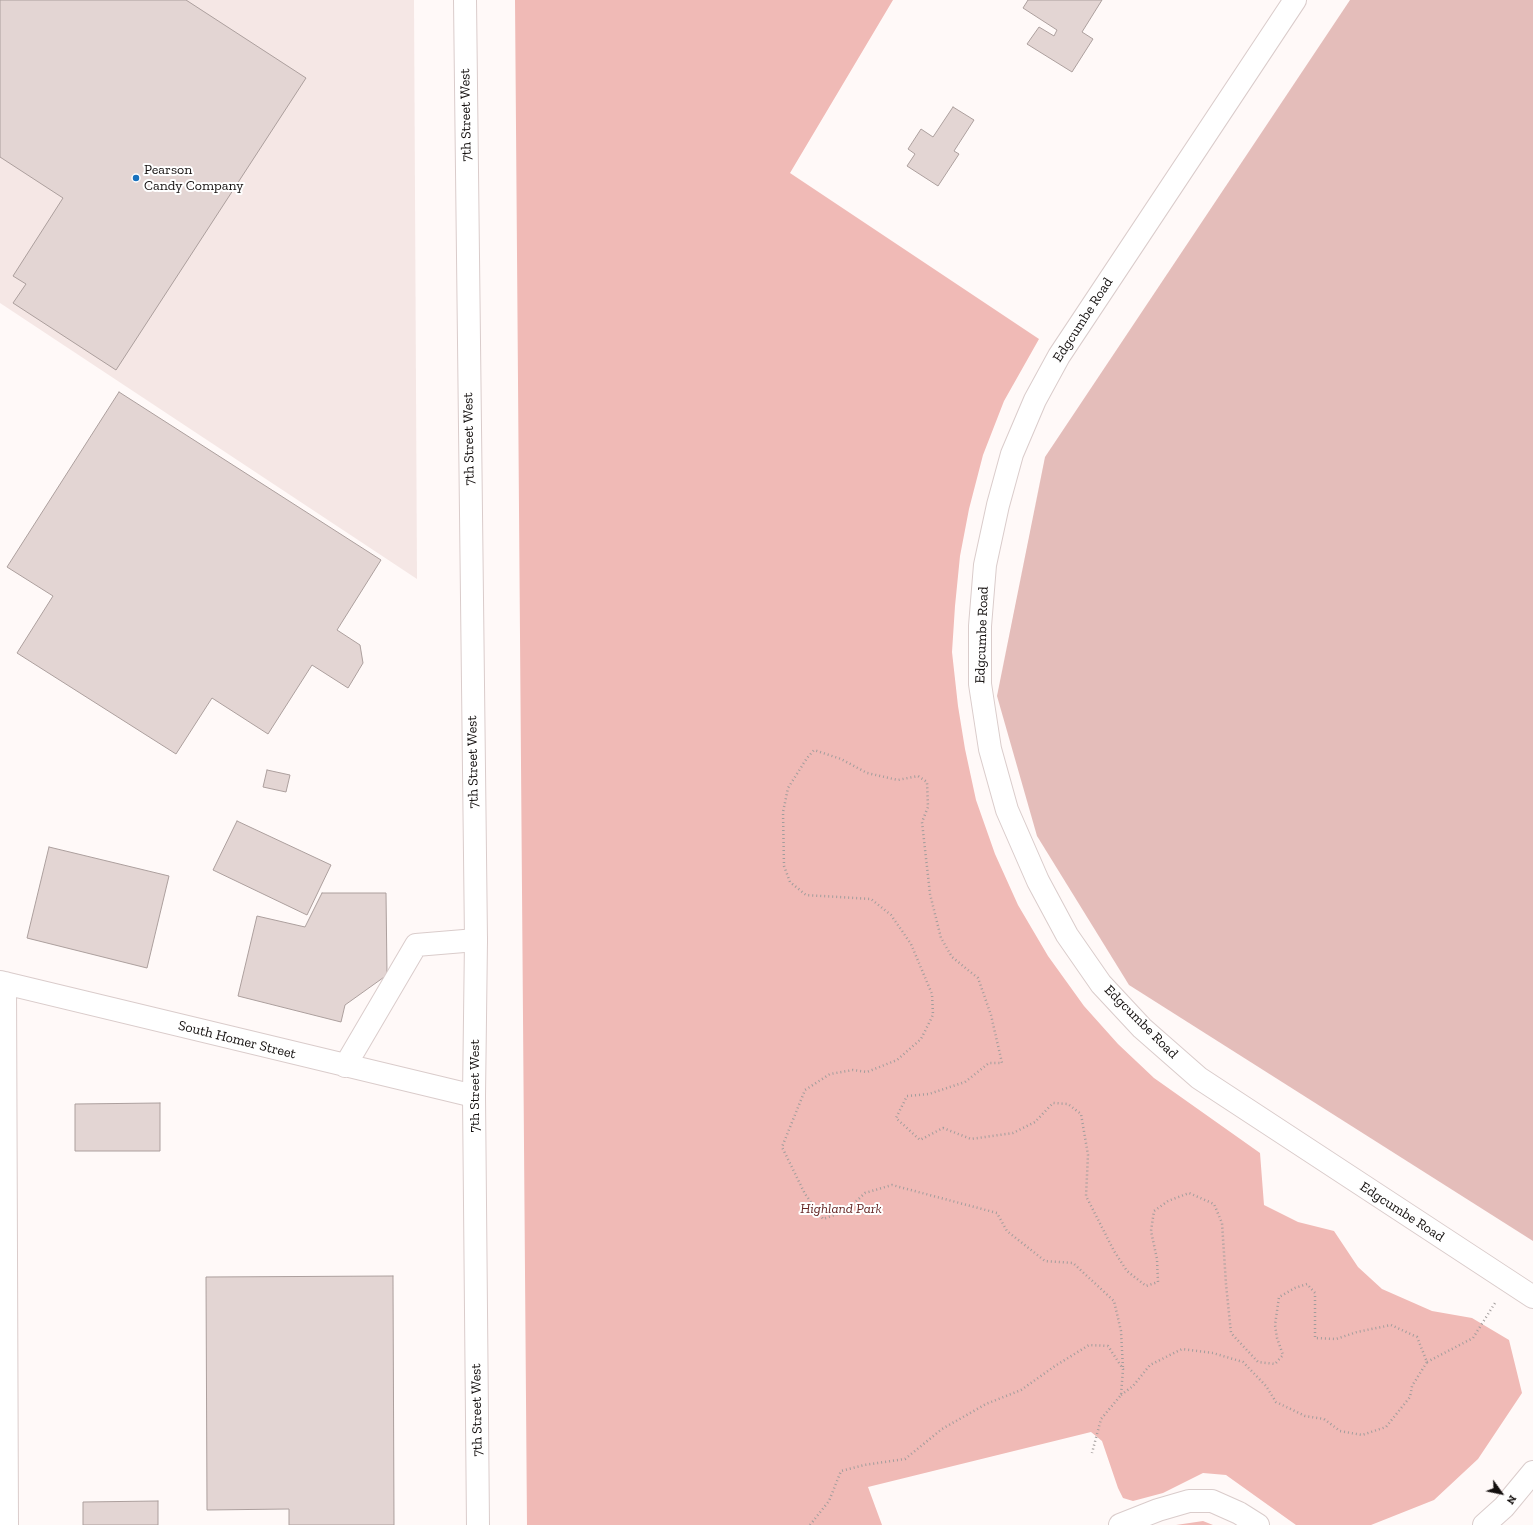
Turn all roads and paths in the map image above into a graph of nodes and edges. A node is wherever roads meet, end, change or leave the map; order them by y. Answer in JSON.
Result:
{"nodes":[{"id":1,"x":465,"y":0,"type":"edge"},
{"id":2,"x":1295,"y":0,"type":"edge"},
{"id":3,"x":476,"y":940,"type":"junction"},
{"id":4,"x":2,"y":983,"type":"edge"},
{"id":5,"x":346,"y":1066,"type":"junction"},
{"id":6,"x":474,"y":1096,"type":"junction"},
{"id":7,"x":1509,"y":1281,"type":"junction"},
{"id":8,"x":1533,"y":1297,"type":"edge"},
{"id":9,"x":1426,"y":1362,"type":"junction"},
{"id":10,"x":1123,"y":1369,"type":"junction"},
{"id":11,"x":1121,"y":1395,"type":"junction"},
{"id":12,"x":1092,"y":1452,"type":"dead end"},
{"id":13,"x":1533,"y":1472,"type":"edge"},
{"id":14,"x":7,"y":1525,"type":"edge"},
{"id":15,"x":478,"y":1525,"type":"edge"},
{"id":16,"x":810,"y":1525,"type":"edge"},
{"id":17,"x":1120,"y":1525,"type":"edge"},
{"id":18,"x":1258,"y":1525,"type":"edge"},
{"id":19,"x":1484,"y":1525,"type":"edge"}],
"edges":[{"from":1,"to":3,"type":"street","name":"7th Street West"},
{"from":2,"to":7,"type":"street","name":"Edgcumbe Road"},
{"from":3,"to":5,"type":"street"},
{"from":3,"to":6,"type":"street","name":"7th Street West"},
{"from":4,"to":5,"type":"street","name":"South Homer Street"},
{"from":4,"to":14,"type":"street"},
{"from":5,"to":6,"type":"street","name":"South Homer Street"},
{"from":6,"to":15,"type":"street","name":"7th Street West"},
{"from":7,"to":8,"type":"street","name":"Edgcumbe Road"},
{"from":7,"to":9,"type":"path"},
{"from":9,"to":10,"type":"path"},
{"from":9,"to":11,"type":"path"},
{"from":10,"to":11,"type":"path"},
{"from":10,"to":16,"type":"path"},
{"from":11,"to":12,"type":"path"},
{"from":13,"to":19,"type":"street"},
{"from":17,"to":18,"type":"street"}]}
